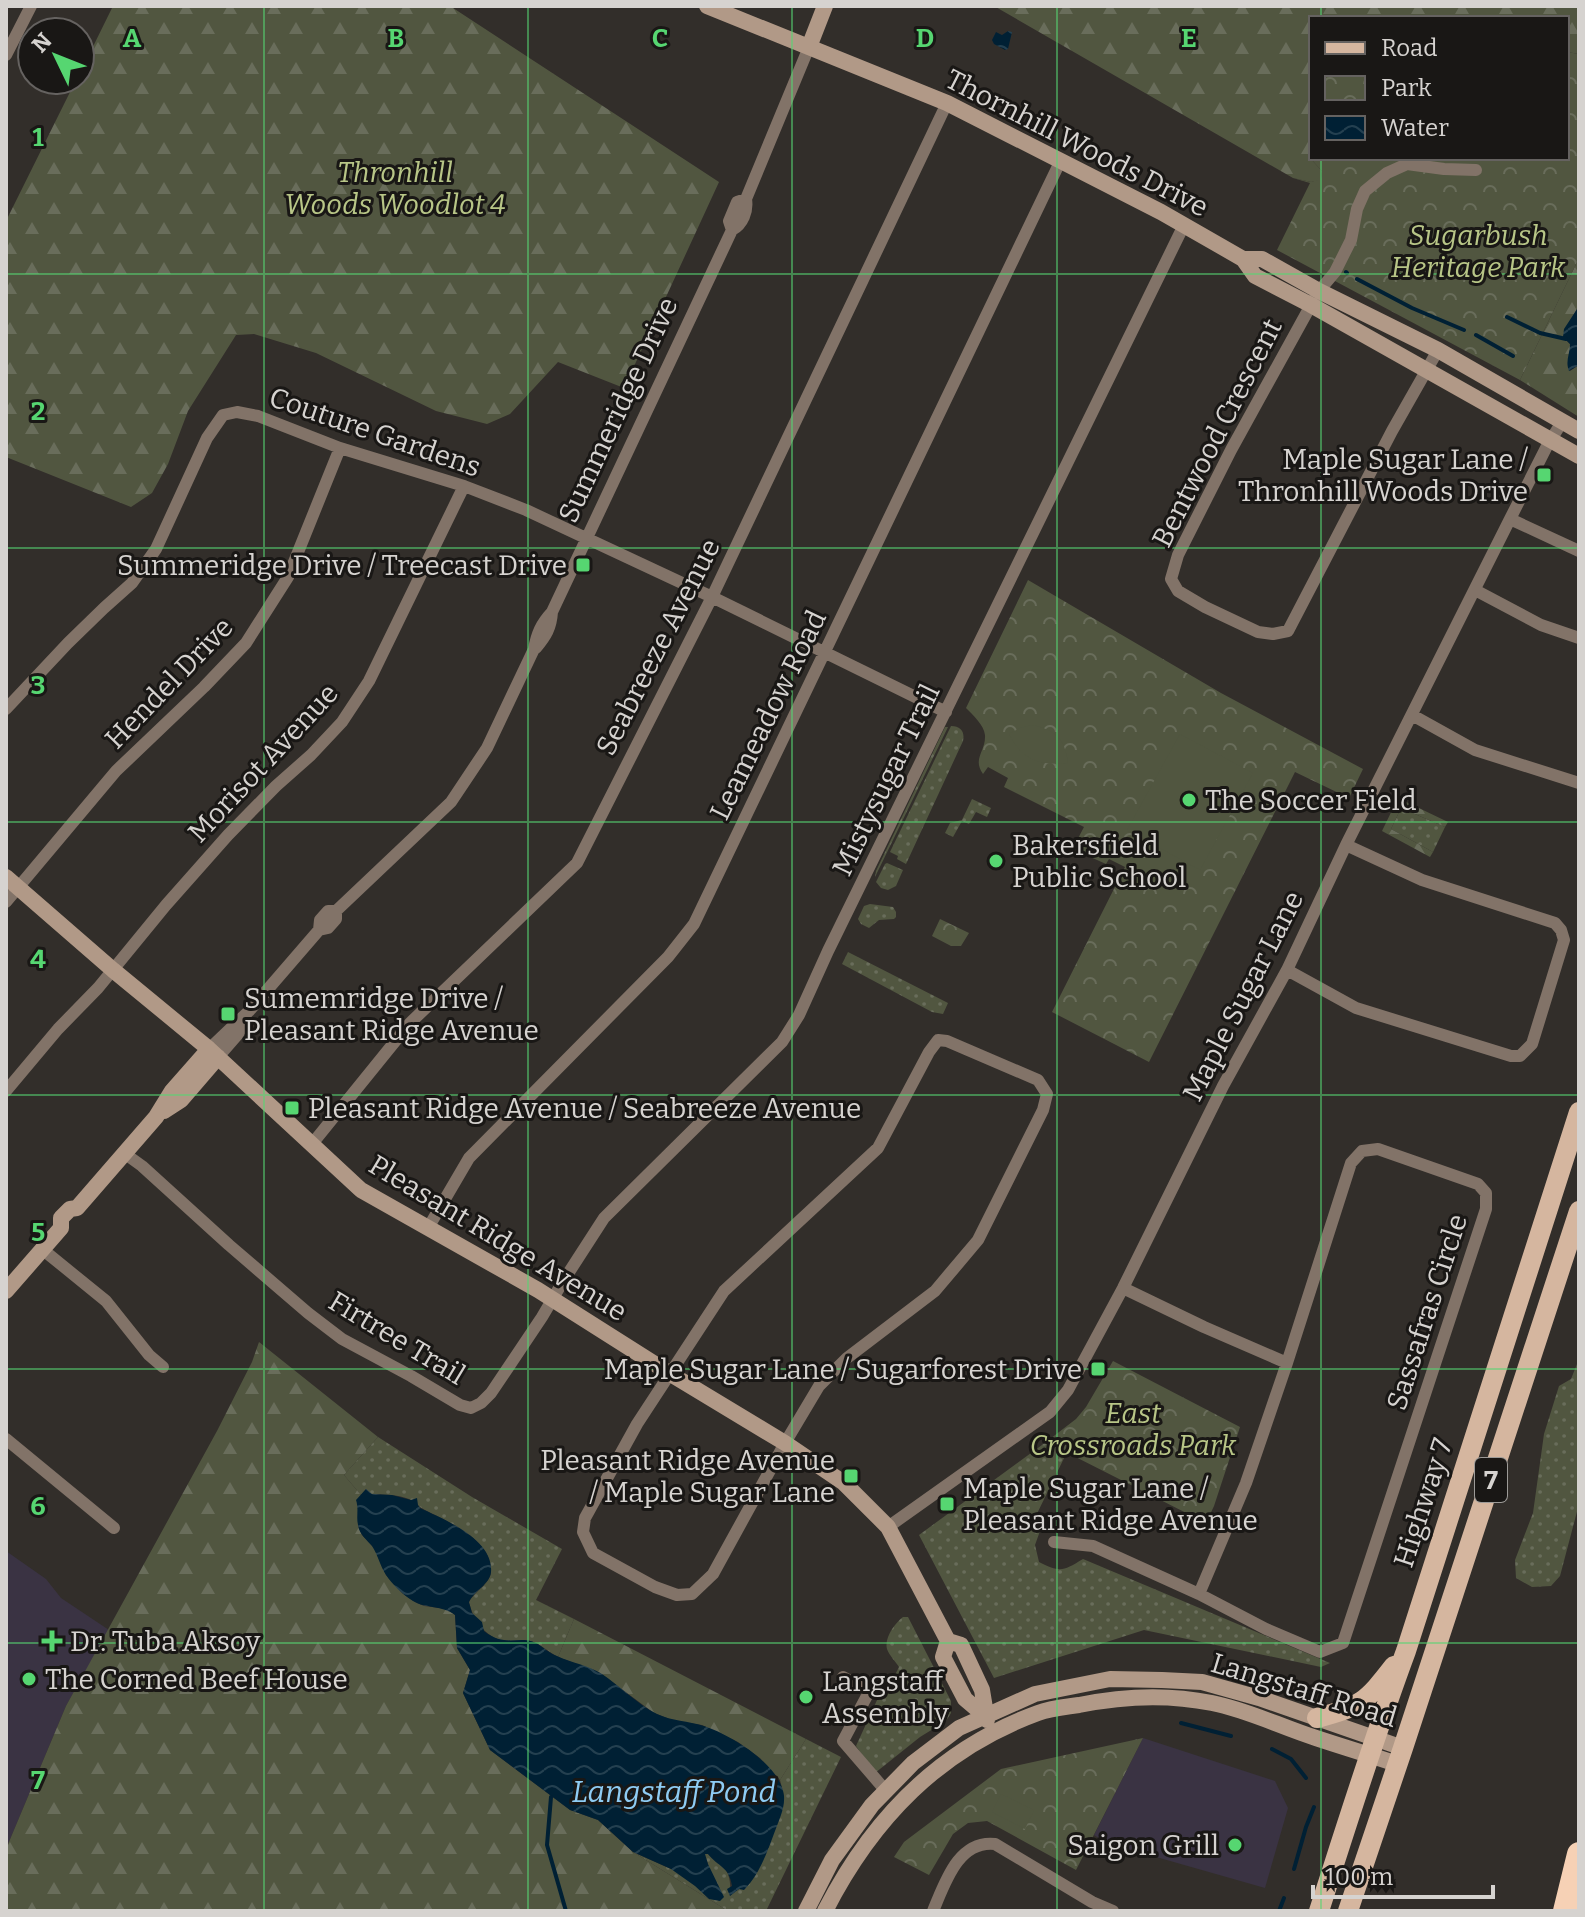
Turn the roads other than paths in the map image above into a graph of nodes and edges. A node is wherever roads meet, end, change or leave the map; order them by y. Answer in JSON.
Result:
{"nodes":[{"id":1,"x":31,"y":6,"type":"edge"},
{"id":2,"x":707,"y":6,"type":"edge"},
{"id":3,"x":825,"y":6,"type":"edge"},
{"id":4,"x":809,"y":47,"type":"junction"},
{"id":5,"x":6,"y":55,"type":"edge"},
{"id":6,"x":947,"y":103,"type":"junction"},
{"id":7,"x":1406,"y":161,"type":"edge"},
{"id":8,"x":1060,"y":162,"type":"junction"},
{"id":9,"x":1445,"y":163,"type":"edge"},
{"id":10,"x":1476,"y":170,"type":"dead end"},
{"id":11,"x":1184,"y":225,"type":"junction"},
{"id":12,"x":1315,"y":298,"type":"junction"},
{"id":13,"x":1438,"y":350,"type":"junction"},
{"id":14,"x":1426,"y":369,"type":"junction"},
{"id":15,"x":1562,"y":422,"type":"junction"},
{"id":16,"x":1579,"y":431,"type":"edge"},
{"id":17,"x":1551,"y":440,"type":"junction"},
{"id":18,"x":340,"y":448,"type":"junction"},
{"id":19,"x":1579,"y":456,"type":"edge"},
{"id":20,"x":464,"y":486,"type":"junction"},
{"id":21,"x":1510,"y":519,"type":"junction"},
{"id":22,"x":586,"y":538,"type":"junction"},
{"id":23,"x":1579,"y":551,"type":"edge"},
{"id":24,"x":1475,"y":590,"type":"junction"},
{"id":25,"x":712,"y":597,"type":"junction"},
{"id":26,"x":1579,"y":638,"type":"edge"},
{"id":27,"x":825,"y":652,"type":"junction"},
{"id":28,"x":6,"y":709,"type":"edge"},
{"id":29,"x":946,"y":712,"type":"junction"},
{"id":30,"x":1412,"y":715,"type":"junction"},
{"id":31,"x":1579,"y":783,"type":"edge"},
{"id":32,"x":1346,"y":845,"type":"junction"},
{"id":33,"x":12,"y":882,"type":"edge"},
{"id":34,"x":6,"y":902,"type":"edge"},
{"id":35,"x":113,"y":970,"type":"junction"},
{"id":36,"x":1287,"y":970,"type":"junction"},
{"id":37,"x":213,"y":1053,"type":"junction"},
{"id":38,"x":6,"y":1091,"type":"edge"},
{"id":39,"x":1579,"y":1112,"type":"edge"},
{"id":40,"x":312,"y":1144,"type":"junction"},
{"id":41,"x":124,"y":1153,"type":"junction"},
{"id":42,"x":1579,"y":1211,"type":"edge"},
{"id":43,"x":428,"y":1228,"type":"junction"},
{"id":44,"x":42,"y":1249,"type":"junction"},
{"id":45,"x":1123,"y":1288,"type":"junction"},
{"id":46,"x":6,"y":1291,"type":"edge"},
{"id":47,"x":553,"y":1300,"type":"junction"},
{"id":48,"x":1287,"y":1363,"type":"junction"},
{"id":49,"x":163,"y":1367,"type":"dead end"},
{"id":50,"x":669,"y":1373,"type":"junction"},
{"id":51,"x":6,"y":1439,"type":"edge"},
{"id":52,"x":785,"y":1443,"type":"junction"},
{"id":53,"x":888,"y":1527,"type":"junction"},
{"id":54,"x":114,"y":1528,"type":"dead end"},
{"id":55,"x":1054,"y":1542,"type":"dead end"},
{"id":56,"x":1199,"y":1594,"type":"junction"},
{"id":57,"x":1406,"y":1651,"type":"junction"},
{"id":58,"x":843,"y":1677,"type":"dead end"},
{"id":59,"x":985,"y":1716,"type":"junction"},
{"id":60,"x":1317,"y":1718,"type":"junction"},
{"id":61,"x":992,"y":1733,"type":"junction"},
{"id":62,"x":1371,"y":1747,"type":"junction"},
{"id":63,"x":1400,"y":1756,"type":"junction"},
{"id":64,"x":886,"y":1791,"type":"junction"},
{"id":65,"x":1579,"y":1854,"type":"edge"},
{"id":66,"x":806,"y":1911,"type":"edge"},
{"id":67,"x":825,"y":1911,"type":"edge"},
{"id":68,"x":933,"y":1911,"type":"edge"},
{"id":69,"x":1113,"y":1911,"type":"edge"},
{"id":70,"x":1319,"y":1911,"type":"edge"},
{"id":71,"x":1348,"y":1911,"type":"edge"},
{"id":72,"x":1565,"y":1911,"type":"edge"}],
"edges":[{"from":1,"to":5,"type":"street"},
{"from":2,"to":4,"type":"street","name":"Thornhill Woods Drive"},
{"from":3,"to":4,"type":"street","name":"Summeridge Drive"},
{"from":4,"to":6,"type":"street","name":"Thornhill Woods Drive"},
{"from":4,"to":22,"type":"street","name":"Summeridge Drive"},
{"from":6,"to":8,"type":"street","name":"Thornhill Woods Drive"},
{"from":6,"to":25,"type":"street","name":"Seabreeze Avenue"},
{"from":7,"to":9,"type":"street"},
{"from":7,"to":12,"type":"street"},
{"from":8,"to":11,"type":"street","name":"Thornhill Woods Drive"},
{"from":8,"to":27,"type":"street","name":"Leameadow Road"},
{"from":9,"to":10,"type":"street"},
{"from":11,"to":12,"type":"street","name":"Thornhill Woods Drive"},
{"from":11,"to":29,"type":"street","name":"Mistysugar Trail"},
{"from":12,"to":13,"type":"street","name":"Thornhill Woods Drive"},
{"from":12,"to":14,"type":"street","name":"Thornhill Woods Drive"},
{"from":12,"to":14,"type":"street","name":"Bentwood Crescent"},
{"from":13,"to":14,"type":"street","name":"Bentwood Crescent"},
{"from":13,"to":15,"type":"street","name":"Thornhill Woods Drive"},
{"from":14,"to":17,"type":"street","name":"Thornhill Woods Drive"},
{"from":15,"to":16,"type":"street","name":"Thornhill Woods Drive"},
{"from":15,"to":17,"type":"street","name":"Maple Sugar Lane"},
{"from":17,"to":19,"type":"street","name":"Thornhill Woods Drive"},
{"from":17,"to":21,"type":"street","name":"Maple Sugar Lane"},
{"from":18,"to":20,"type":"street","name":"Couture Gardens"},
{"from":18,"to":28,"type":"street","name":"Couture Gardens"},
{"from":18,"to":33,"type":"street","name":"Hendel Drive"},
{"from":20,"to":22,"type":"street","name":"Couture Gardens"},
{"from":20,"to":35,"type":"street","name":"Morisot Avenue"},
{"from":21,"to":23,"type":"street"},
{"from":21,"to":24,"type":"street","name":"Maple Sugar Lane"},
{"from":22,"to":25,"type":"street","name":"Couture Gardens"},
{"from":22,"to":37,"type":"street","name":"Summeridge Drive"},
{"from":24,"to":26,"type":"street"},
{"from":24,"to":30,"type":"street","name":"Maple Sugar Lane"},
{"from":25,"to":27,"type":"street","name":"Couture Gardens"},
{"from":25,"to":40,"type":"street","name":"Seabreeze Avenue"},
{"from":27,"to":29,"type":"street","name":"Couture Gardens"},
{"from":27,"to":43,"type":"street","name":"Leameadow Road"},
{"from":29,"to":47,"type":"street","name":"Mistysugar Trail"},
{"from":30,"to":31,"type":"street"},
{"from":30,"to":32,"type":"street","name":"Maple Sugar Lane"},
{"from":32,"to":36,"type":"street","name":"Maple Sugar Lane"},
{"from":32,"to":36,"type":"street"},
{"from":33,"to":34,"type":"street","name":"Hendel Drive"},
{"from":33,"to":35,"type":"street","name":"Pleasant Ridge Avenue"},
{"from":35,"to":37,"type":"street","name":"Pleasant Ridge Avenue"},
{"from":35,"to":38,"type":"street","name":"Morisot Avenue"},
{"from":36,"to":45,"type":"street","name":"Maple Sugar Lane"},
{"from":37,"to":40,"type":"street","name":"Pleasant Ridge Avenue"},
{"from":37,"to":41,"type":"street","name":"Summeridge Drive"},
{"from":39,"to":57,"type":"main road","name":"Highway 7","number":"7"},
{"from":40,"to":43,"type":"street","name":"Pleasant Ridge Avenue"},
{"from":41,"to":44,"type":"street","name":"Summeridge Drive"},
{"from":41,"to":47,"type":"street","name":"Firtree Trail"},
{"from":42,"to":63,"type":"main road","name":"Highway 7","number":"7"},
{"from":43,"to":47,"type":"street","name":"Pleasant Ridge Avenue"},
{"from":44,"to":46,"type":"street","name":"Summeridge Drive"},
{"from":44,"to":49,"type":"street"},
{"from":45,"to":48,"type":"street"},
{"from":45,"to":53,"type":"street","name":"Maple Sugar Lane"},
{"from":47,"to":50,"type":"street","name":"Pleasant Ridge Avenue"},
{"from":48,"to":56,"type":"street","name":"Sassafras Circle"},
{"from":48,"to":56,"type":"street","name":"Sassafras Circle"},
{"from":50,"to":52,"type":"street","name":"Pleasant Ridge Avenue"},
{"from":50,"to":52,"type":"street"},
{"from":50,"to":52,"type":"street"},
{"from":51,"to":54,"type":"street"},
{"from":52,"to":53,"type":"street","name":"Pleasant Ridge Avenue"},
{"from":53,"to":59,"type":"street","name":"Pleasant Ridge Avenue"},
{"from":55,"to":56,"type":"street","name":"Sassafras Circle"},
{"from":57,"to":60,"type":"main road"},
{"from":57,"to":62,"type":"main road","name":"Highway 7","number":"7"},
{"from":58,"to":64,"type":"street"},
{"from":59,"to":60,"type":"street","name":"Langstaff Road"},
{"from":59,"to":61,"type":"street","name":"Pleasant Ridge Avenue"},
{"from":59,"to":64,"type":"street","name":"Langstaff Road"},
{"from":60,"to":62,"type":"street","name":"Langstaff Road"},
{"from":61,"to":62,"type":"street","name":"Langstaff Road"},
{"from":61,"to":67,"type":"street","name":"Langstaff Road"},
{"from":62,"to":63,"type":"street","name":"Langstaff Road"},
{"from":62,"to":70,"type":"main road","name":"Highway 7","number":"7"},
{"from":63,"to":71,"type":"main road","name":"Highway 7","number":"7"},
{"from":64,"to":66,"type":"street","name":"Langstaff Road"},
{"from":65,"to":72,"type":"highway"},
{"from":68,"to":69,"type":"street"}]}
